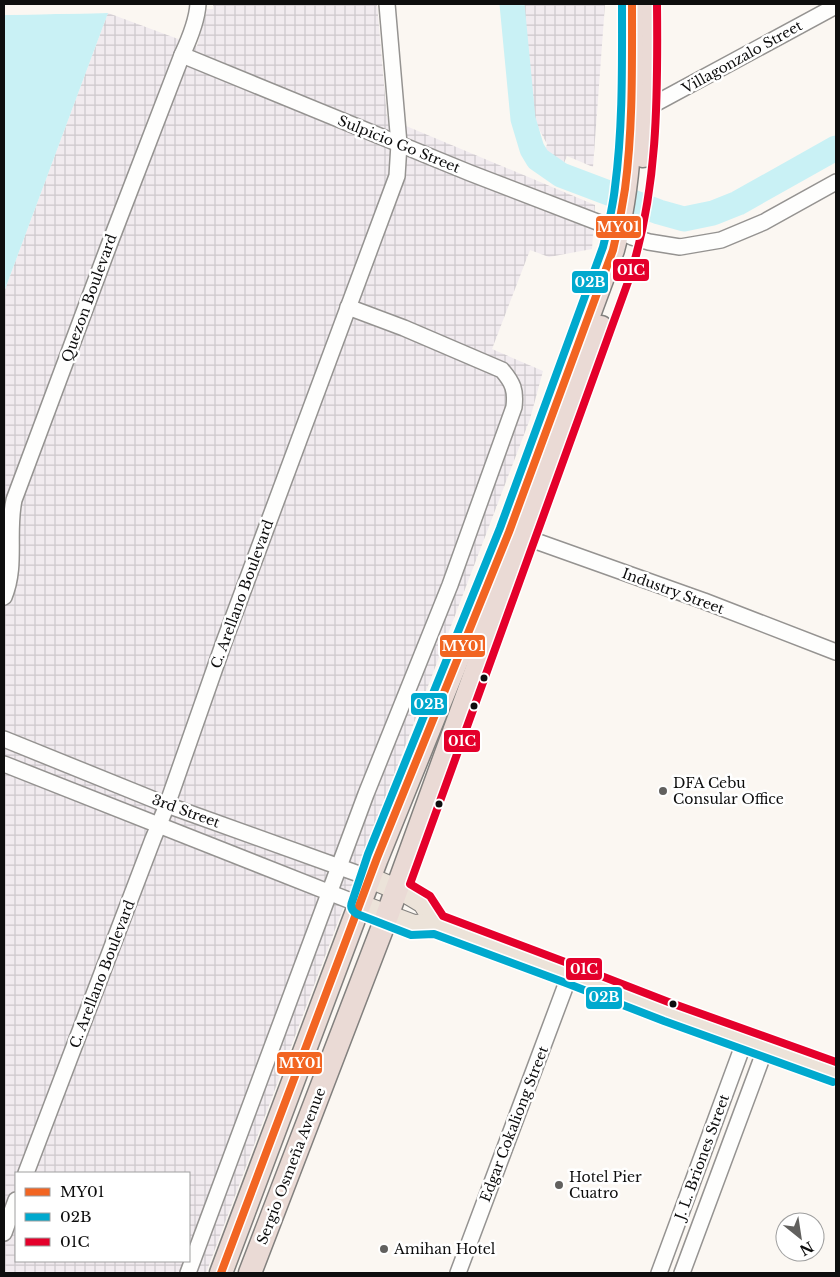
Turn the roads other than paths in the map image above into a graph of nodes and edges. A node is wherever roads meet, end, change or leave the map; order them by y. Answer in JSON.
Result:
{"nodes":[{"id":1,"x":198,"y":4,"type":"edge"},
{"id":2,"x":387,"y":4,"type":"edge"},
{"id":3,"x":632,"y":4,"type":"edge"},
{"id":4,"x":647,"y":4,"type":"edge"},
{"id":5,"x":830,"y":6,"type":"edge"},
{"id":6,"x":182,"y":56,"type":"junction"},
{"id":7,"x":647,"y":108,"type":"junction"},
{"id":8,"x":399,"y":144,"type":"junction"},
{"id":9,"x":836,"y":182,"type":"edge"},
{"id":10,"x":629,"y":212,"type":"junction"},
{"id":11,"x":348,"y":307,"type":"junction"},
{"id":12,"x":517,"y":534,"type":"junction"},
{"id":13,"x":4,"y":598,"type":"edge"},
{"id":14,"x":836,"y":652,"type":"edge"},
{"id":15,"x":4,"y":739,"type":"edge"},
{"id":16,"x":4,"y":764,"type":"edge"},
{"id":17,"x":167,"y":804,"type":"junction"},
{"id":18,"x":159,"y":824,"type":"junction"},
{"id":19,"x":339,"y":867,"type":"junction"},
{"id":20,"x":370,"y":878,"type":"junction"},
{"id":21,"x":397,"y":890,"type":"junction"},
{"id":22,"x":330,"y":892,"type":"junction"},
{"id":23,"x":361,"y":905,"type":"junction"},
{"id":24,"x":387,"y":916,"type":"junction"},
{"id":25,"x":436,"y":924,"type":"junction"},
{"id":26,"x":570,"y":974,"type":"junction"},
{"id":27,"x":745,"y":1040,"type":"junction"},
{"id":28,"x":766,"y":1047,"type":"junction"},
{"id":29,"x":836,"y":1073,"type":"edge"},
{"id":30,"x":26,"y":1172,"type":"edge"},
{"id":31,"x":15,"y":1203,"type":"edge"},
{"id":32,"x":4,"y":1233,"type":"edge"},
{"id":33,"x":188,"y":1273,"type":"edge"},
{"id":34,"x":221,"y":1273,"type":"edge"},
{"id":35,"x":250,"y":1273,"type":"edge"},
{"id":36,"x":458,"y":1273,"type":"edge"},
{"id":37,"x":659,"y":1273,"type":"edge"},
{"id":38,"x":682,"y":1273,"type":"edge"}],
"edges":[{"from":1,"to":6,"type":"street","name":"Quezon Boulevard"},
{"from":2,"to":8,"type":"street","name":"C. Arellano Boulevard"},
{"from":3,"to":10,"type":"highway","name":"Sergio Osmeña Avenue"},
{"from":4,"to":7,"type":"highway","name":"Sergio Osmeña Avenue"},
{"from":5,"to":7,"type":"street","name":"Villagonzalo Street"},
{"from":6,"to":8,"type":"street","name":"Sulpicio Go Street"},
{"from":6,"to":13,"type":"street","name":"Quezon Boulevard"},
{"from":7,"to":10,"type":"highway","name":"Sergio Osmeña Avenue"},
{"from":8,"to":10,"type":"street","name":"Sulpicio Go Street"},
{"from":8,"to":11,"type":"street","name":"C. Arellano Boulevard"},
{"from":9,"to":10,"type":"street","name":"Sulpicio Go Street"},
{"from":10,"to":12,"type":"highway","name":"Sergio Osmeña Avenue"},
{"from":11,"to":17,"type":"street","name":"C. Arellano Boulevard"},
{"from":11,"to":19,"type":"street"},
{"from":12,"to":14,"type":"street","name":"Industry Street"},
{"from":12,"to":20,"type":"highway","name":"Sergio Osmeña Avenue"},
{"from":12,"to":21,"type":"highway","name":"Sergio Osmeña Avenue"},
{"from":15,"to":17,"type":"street","name":"3rd Street"},
{"from":16,"to":18,"type":"street","name":"3rd Street"},
{"from":17,"to":18,"type":"street","name":"C. Arellano Boulevard"},
{"from":17,"to":19,"type":"street","name":"3rd Street"},
{"from":18,"to":22,"type":"street","name":"3rd Street"},
{"from":18,"to":30,"type":"street","name":"C. Arellano Boulevard"},
{"from":19,"to":20,"type":"street","name":"3rd Street"},
{"from":19,"to":22,"type":"street"},
{"from":20,"to":21,"type":"main road"},
{"from":20,"to":23,"type":"highway","name":"Sergio Osmeña Avenue"},
{"from":21,"to":24,"type":"highway","name":"Sergio Osmeña Avenue"},
{"from":21,"to":25,"type":"main road"},
{"from":22,"to":23,"type":"street","name":"3rd Street"},
{"from":22,"to":33,"type":"street"},
{"from":23,"to":24,"type":"main road"},
{"from":23,"to":34,"type":"highway","name":"Sergio Osmeña Avenue"},
{"from":24,"to":25,"type":"main road"},
{"from":24,"to":35,"type":"highway","name":"Sergio Osmeña Avenue"},
{"from":25,"to":26,"type":"main road"},
{"from":26,"to":27,"type":"main road"},
{"from":26,"to":36,"type":"street","name":"Edgar Cokaliong Street"},
{"from":27,"to":28,"type":"main road"},
{"from":27,"to":37,"type":"street","name":"J. L. Briones Street"},
{"from":28,"to":29,"type":"main road"},
{"from":28,"to":38,"type":"street","name":"J. L. Briones Street"},
{"from":31,"to":32,"type":"street"}]}
